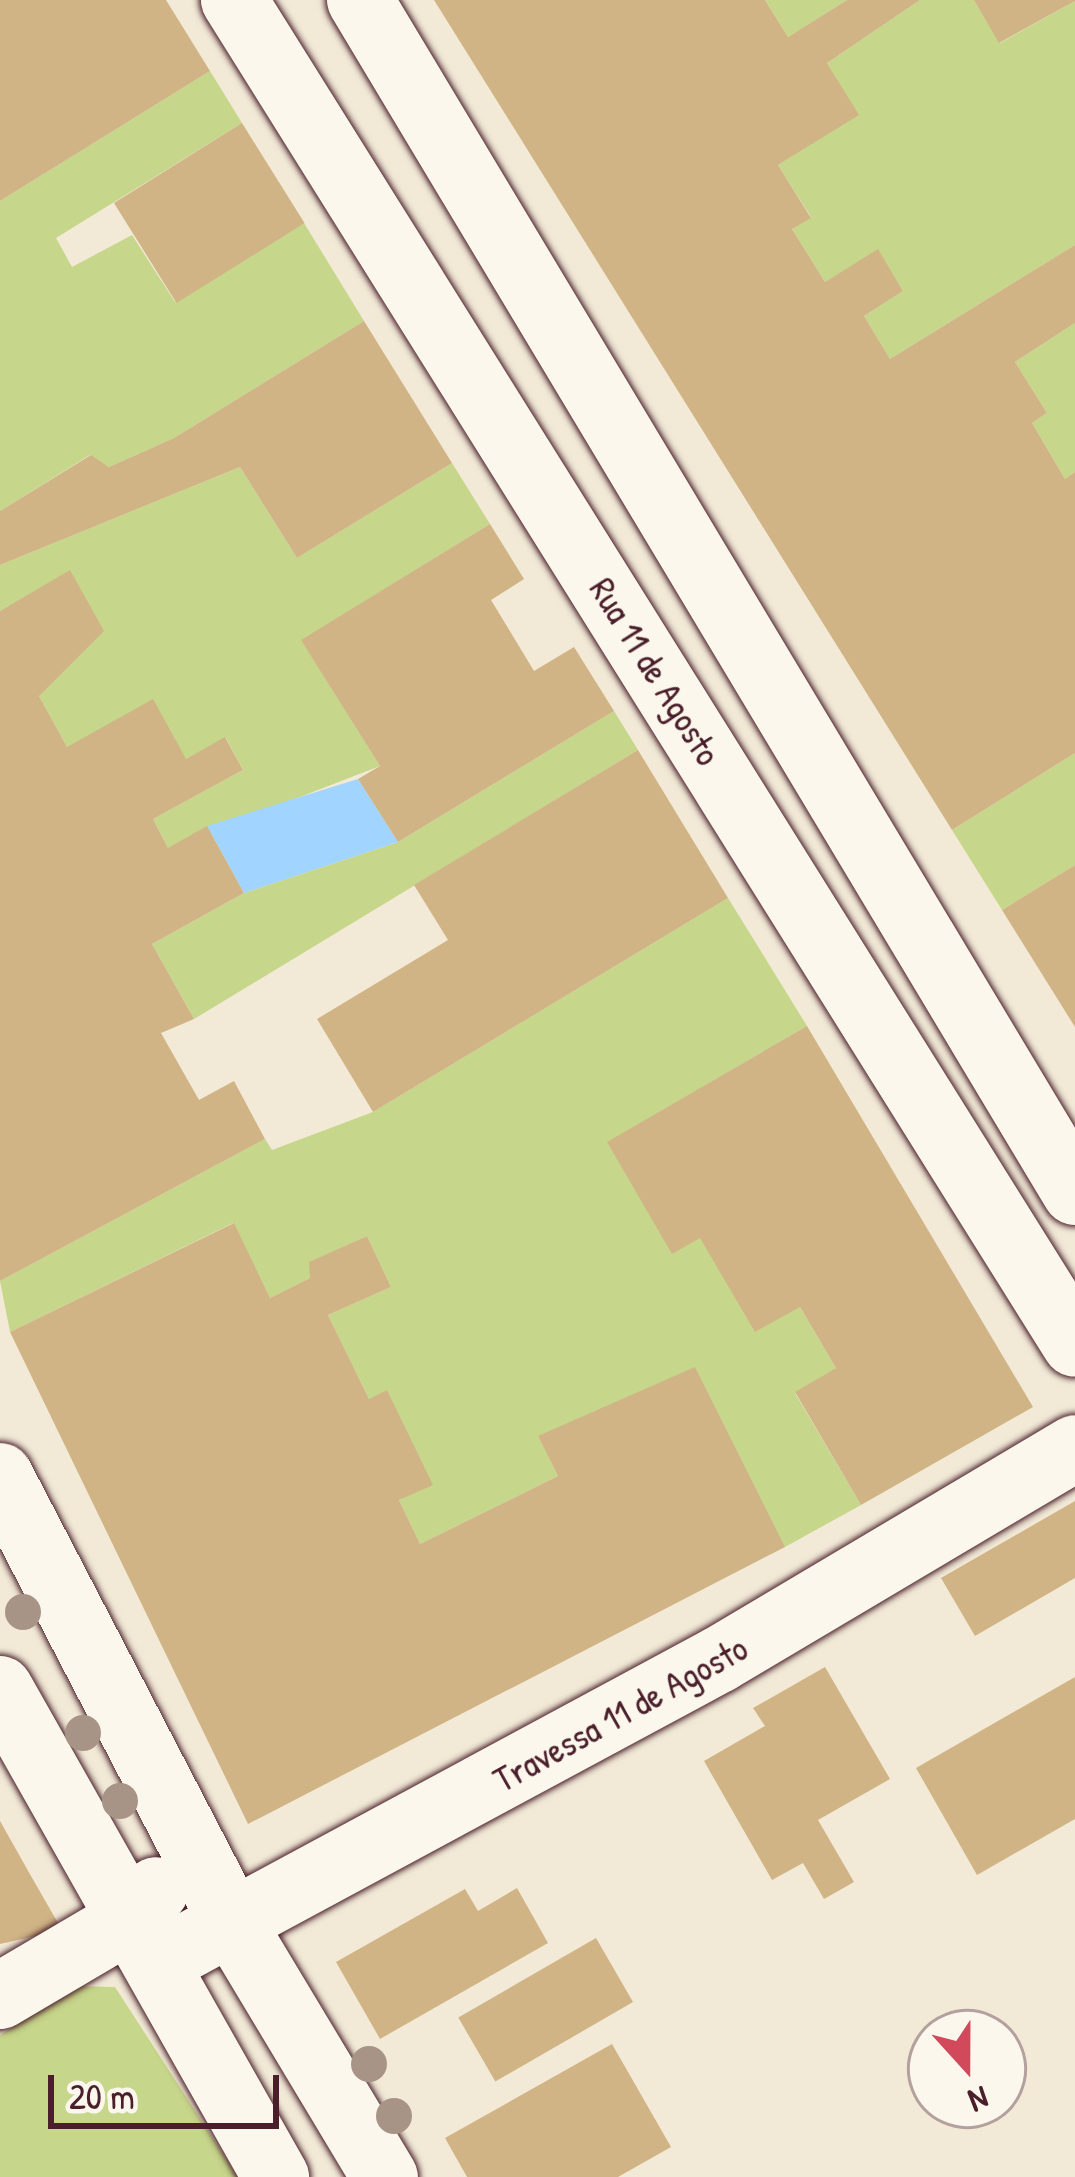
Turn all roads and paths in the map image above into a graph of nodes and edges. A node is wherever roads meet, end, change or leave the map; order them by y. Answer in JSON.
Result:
{"nodes":[{"id":1,"x":234,"y":0,"type":"edge"},
{"id":2,"x":360,"y":0,"type":"edge"},
{"id":3,"x":551,"y":319,"type":"junction"},
{"id":4,"x":470,"y":370,"type":"junction"},
{"id":5,"x":1075,"y":1192,"type":"edge"},
{"id":6,"x":1075,"y":1344,"type":"edge"},
{"id":7,"x":1075,"y":1448,"type":"edge"},
{"id":8,"x":0,"y":1475,"type":"edge"},
{"id":9,"x":0,"y":1689,"type":"edge"},
{"id":10,"x":194,"y":1846,"type":"junction"},
{"id":11,"x":234,"y":1926,"type":"junction"},
{"id":12,"x":143,"y":1941,"type":"junction"},
{"id":13,"x":0,"y":1996,"type":"edge"},
{"id":14,"x":276,"y":2177,"type":"edge"},
{"id":15,"x":386,"y":2177,"type":"edge"}],
"edges":[{"from":1,"to":4,"type":"street","name":"Rua 11 de Agosto"},
{"from":2,"to":3,"type":"street"},
{"from":3,"to":4,"type":"street"},
{"from":3,"to":5,"type":"street"},
{"from":4,"to":6,"type":"street","name":"Rua 11 de Agosto"},
{"from":7,"to":11,"type":"street","name":"Travessa 11 de Agosto"},
{"from":8,"to":10,"type":"street"},
{"from":9,"to":12,"type":"street"},
{"from":10,"to":11,"type":"street"},
{"from":10,"to":12,"type":"street"},
{"from":11,"to":12,"type":"street","name":"Travessa 11 de Agosto"},
{"from":11,"to":15,"type":"street"},
{"from":12,"to":13,"type":"street"},
{"from":12,"to":14,"type":"street"}]}
